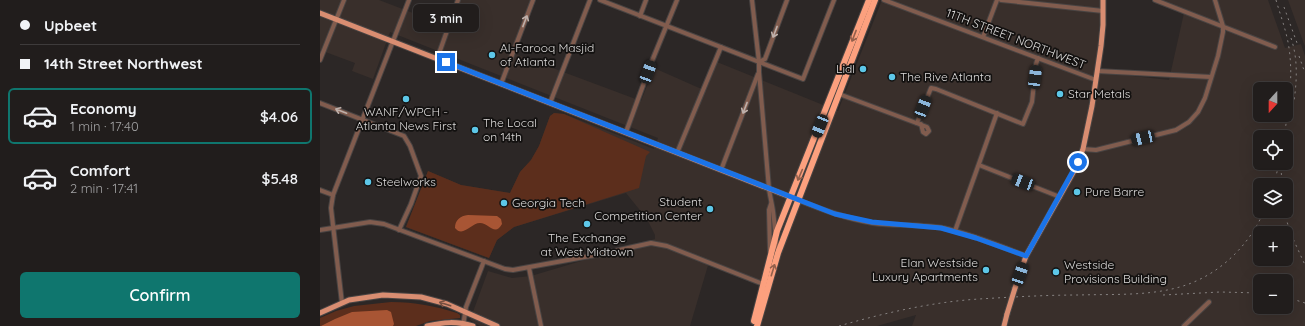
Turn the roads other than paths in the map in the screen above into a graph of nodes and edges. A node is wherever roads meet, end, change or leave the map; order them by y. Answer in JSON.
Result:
{"nodes":[{"id":1,"x":344,"y":0,"type":"edge"},
{"id":2,"x":409,"y":0,"type":"edge"},
{"id":3,"x":458,"y":0,"type":"edge"},
{"id":4,"x":533,"y":0,"type":"edge"},
{"id":5,"x":590,"y":0,"type":"edge"},
{"id":6,"x":600,"y":0,"type":"edge"},
{"id":7,"x":646,"y":0,"type":"edge"},
{"id":8,"x":677,"y":0,"type":"edge"},
{"id":9,"x":752,"y":0,"type":"edge"},
{"id":10,"x":787,"y":0,"type":"edge"},
{"id":11,"x":834,"y":0,"type":"edge"},
{"id":12,"x":868,"y":0,"type":"edge"},
{"id":13,"x":876,"y":0,"type":"edge"},
{"id":14,"x":884,"y":0,"type":"edge"},
{"id":15,"x":997,"y":0,"type":"edge"},
{"id":16,"x":1001,"y":0,"type":"edge"},
{"id":17,"x":1103,"y":0,"type":"edge"},
{"id":18,"x":1155,"y":0,"type":"edge"},
{"id":19,"x":1215,"y":0,"type":"edge"},
{"id":20,"x":1103,"y":11,"type":"junction"},
{"id":21,"x":320,"y":14,"type":"edge"},
{"id":22,"x":640,"y":16,"type":"junction"},
{"id":23,"x":336,"y":20,"type":"junction"},
{"id":24,"x":666,"y":26,"type":"junction"},
{"id":25,"x":1222,"y":26,"type":"junction"},
{"id":26,"x":983,"y":37,"type":"junction"},
{"id":27,"x":392,"y":42,"type":"junction"},
{"id":28,"x":721,"y":47,"type":"junction"},
{"id":29,"x":1275,"y":47,"type":"dead end"},
{"id":30,"x":847,"y":54,"type":"junction"},
{"id":31,"x":1038,"y":58,"type":"junction"},
{"id":32,"x":437,"y":59,"type":"junction"},
{"id":33,"x":320,"y":60,"type":"edge"},
{"id":34,"x":759,"y":62,"type":"junction"},
{"id":35,"x":1097,"y":71,"type":"junction"},
{"id":36,"x":759,"y":72,"type":"junction"},
{"id":37,"x":1211,"y":77,"type":"junction"},
{"id":38,"x":1096,"y":80,"type":"junction"},
{"id":39,"x":501,"y":84,"type":"junction"},
{"id":40,"x":839,"y":94,"type":"junction"},
{"id":41,"x":320,"y":103,"type":"edge"},
{"id":42,"x":550,"y":103,"type":"junction"},
{"id":43,"x":997,"y":113,"type":"junction"},
{"id":44,"x":362,"y":120,"type":"junction"},
{"id":45,"x":626,"y":132,"type":"junction"},
{"id":46,"x":1083,"y":149,"type":"junction"},
{"id":47,"x":677,"y":153,"type":"junction"},
{"id":48,"x":979,"y":165,"type":"junction"},
{"id":49,"x":721,"y":170,"type":"junction"},
{"id":50,"x":769,"y":189,"type":"junction"},
{"id":51,"x":320,"y":190,"type":"edge"},
{"id":52,"x":333,"y":195,"type":"junction"},
{"id":53,"x":790,"y":197,"type":"junction"},
{"id":54,"x":1060,"y":197,"type":"junction"},
{"id":55,"x":798,"y":200,"type":"junction"},
{"id":56,"x":771,"y":204,"type":"junction"},
{"id":57,"x":334,"y":228,"type":"junction"},
{"id":58,"x":320,"y":230,"type":"edge"},
{"id":59,"x":399,"y":230,"type":"junction"},
{"id":60,"x":955,"y":231,"type":"junction"},
{"id":61,"x":775,"y":238,"type":"junction"},
{"id":62,"x":778,"y":253,"type":"junction"},
{"id":63,"x":770,"y":256,"type":"junction"},
{"id":64,"x":1026,"y":256,"type":"junction"},
{"id":65,"x":484,"y":261,"type":"junction"},
{"id":66,"x":529,"y":268,"type":"junction"},
{"id":67,"x":762,"y":284,"type":"junction"},
{"id":68,"x":1210,"y":302,"type":"dead end"},
{"id":69,"x":342,"y":303,"type":"junction"},
{"id":70,"x":465,"y":312,"type":"junction"},
{"id":71,"x":320,"y":313,"type":"edge"},
{"id":72,"x":463,"y":325,"type":"edge"},
{"id":73,"x":427,"y":326,"type":"edge"},
{"id":74,"x":473,"y":326,"type":"edge"},
{"id":75,"x":497,"y":326,"type":"edge"},
{"id":76,"x":541,"y":326,"type":"edge"},
{"id":77,"x":753,"y":326,"type":"edge"},
{"id":78,"x":757,"y":326,"type":"edge"},
{"id":79,"x":1004,"y":326,"type":"edge"},
{"id":80,"x":1184,"y":326,"type":"edge"}],
"edges":[{"from":1,"to":23,"type":"street"},
{"from":2,"to":27,"type":"street"},
{"from":3,"to":32,"type":"street"},
{"from":39,"to":4,"type":"street","one_way":true},
{"from":5,"to":42,"type":"street"},
{"from":6,"to":22,"type":"street"},
{"from":7,"to":22,"type":"street"},
{"from":8,"to":24,"type":"street"},
{"from":9,"to":34,"type":"street"},
{"from":10,"to":34,"type":"street","one_way":true},
{"from":11,"to":34,"type":"street"},
{"from":12,"to":30,"type":"highway","one_way":true},
{"from":13,"to":40,"type":"highway"},
{"from":14,"to":26,"type":"street","name":"11TH STREET NORTHWEST"},
{"from":15,"to":26,"type":"street"},
{"from":16,"to":20,"type":"street"},
{"from":17,"to":20,"type":"main road"},
{"from":18,"to":25,"type":"street"},
{"from":19,"to":25,"type":"street"},
{"from":20,"to":35,"type":"main road"},
{"from":21,"to":23,"type":"main road"},
{"from":22,"to":24,"type":"street"},
{"from":23,"to":27,"type":"main road"},
{"from":23,"to":33,"type":"street"},
{"from":24,"to":28,"type":"street"},
{"from":24,"to":45,"type":"street"},
{"from":25,"to":29,"type":"street"},
{"from":25,"to":37,"type":"street"},
{"from":26,"to":31,"type":"street","name":"11TH STREET NORTHWEST"},
{"from":27,"to":32,"type":"main road"},
{"from":27,"to":44,"type":"street"},
{"from":28,"to":34,"type":"street"},
{"from":28,"to":47,"type":"street"},
{"from":30,"to":40,"type":"highway"},
{"from":30,"to":53,"type":"highway","one_way":true},
{"from":31,"to":38,"type":"street","name":"11TH STREET NORTHWEST"},
{"from":31,"to":43,"type":"street"},
{"from":32,"to":39,"type":"main road"},
{"from":34,"to":36,"type":"street"},
{"from":35,"to":37,"type":"street","name":"11TH STREET NORTHWEST"},
{"from":35,"to":38,"type":"main road"},
{"from":36,"to":49,"type":"street","one_way":true},
{"from":36,"to":50,"type":"street"},
{"from":37,"to":46,"type":"street"},
{"from":38,"to":46,"type":"main road"},
{"from":39,"to":42,"type":"main road"},
{"from":40,"to":43,"type":"street"},
{"from":40,"to":55,"type":"highway"},
{"from":44,"to":41,"type":"street","one_way":true},
{"from":42,"to":45,"type":"main road"},
{"from":43,"to":48,"type":"street"},
{"from":44,"to":52,"type":"street"},
{"from":44,"to":59,"type":"street"},
{"from":45,"to":47,"type":"main road"},
{"from":46,"to":54,"type":"main road"},
{"from":47,"to":49,"type":"main road"},
{"from":48,"to":54,"type":"street"},
{"from":48,"to":60,"type":"street"},
{"from":49,"to":50,"type":"main road"},
{"from":50,"to":53,"type":"main road"},
{"from":50,"to":56,"type":"street"},
{"from":51,"to":52,"type":"street"},
{"from":52,"to":57,"type":"street"},
{"from":53,"to":55,"type":"main road"},
{"from":53,"to":61,"type":"highway"},
{"from":54,"to":64,"type":"main road"},
{"from":55,"to":60,"type":"street"},
{"from":55,"to":62,"type":"highway"},
{"from":56,"to":61,"type":"street"},
{"from":56,"to":63,"type":"street"},
{"from":57,"to":58,"type":"street"},
{"from":57,"to":59,"type":"street"},
{"from":57,"to":69,"type":"street"},
{"from":59,"to":65,"type":"street"},
{"from":60,"to":64,"type":"street"},
{"from":61,"to":62,"type":"street"},
{"from":61,"to":63,"type":"highway"},
{"from":78,"to":62,"type":"highway","one_way":true},
{"from":63,"to":67,"type":"highway"},
{"from":64,"to":79,"type":"main road","bridge":true},
{"from":65,"to":66,"type":"street"},
{"from":65,"to":70,"type":"street"},
{"from":66,"to":67,"type":"street"},
{"from":66,"to":76,"type":"street"},
{"from":67,"to":77,"type":"highway"},
{"from":68,"to":80,"type":"street"},
{"from":70,"to":69,"type":"main road","one_way":true},
{"from":69,"to":71,"type":"main road"},
{"from":70,"to":72,"type":"street"},
{"from":70,"to":75,"type":"main road"},
{"from":72,"to":73,"type":"main road"},
{"from":72,"to":74,"type":"main road"}]}
